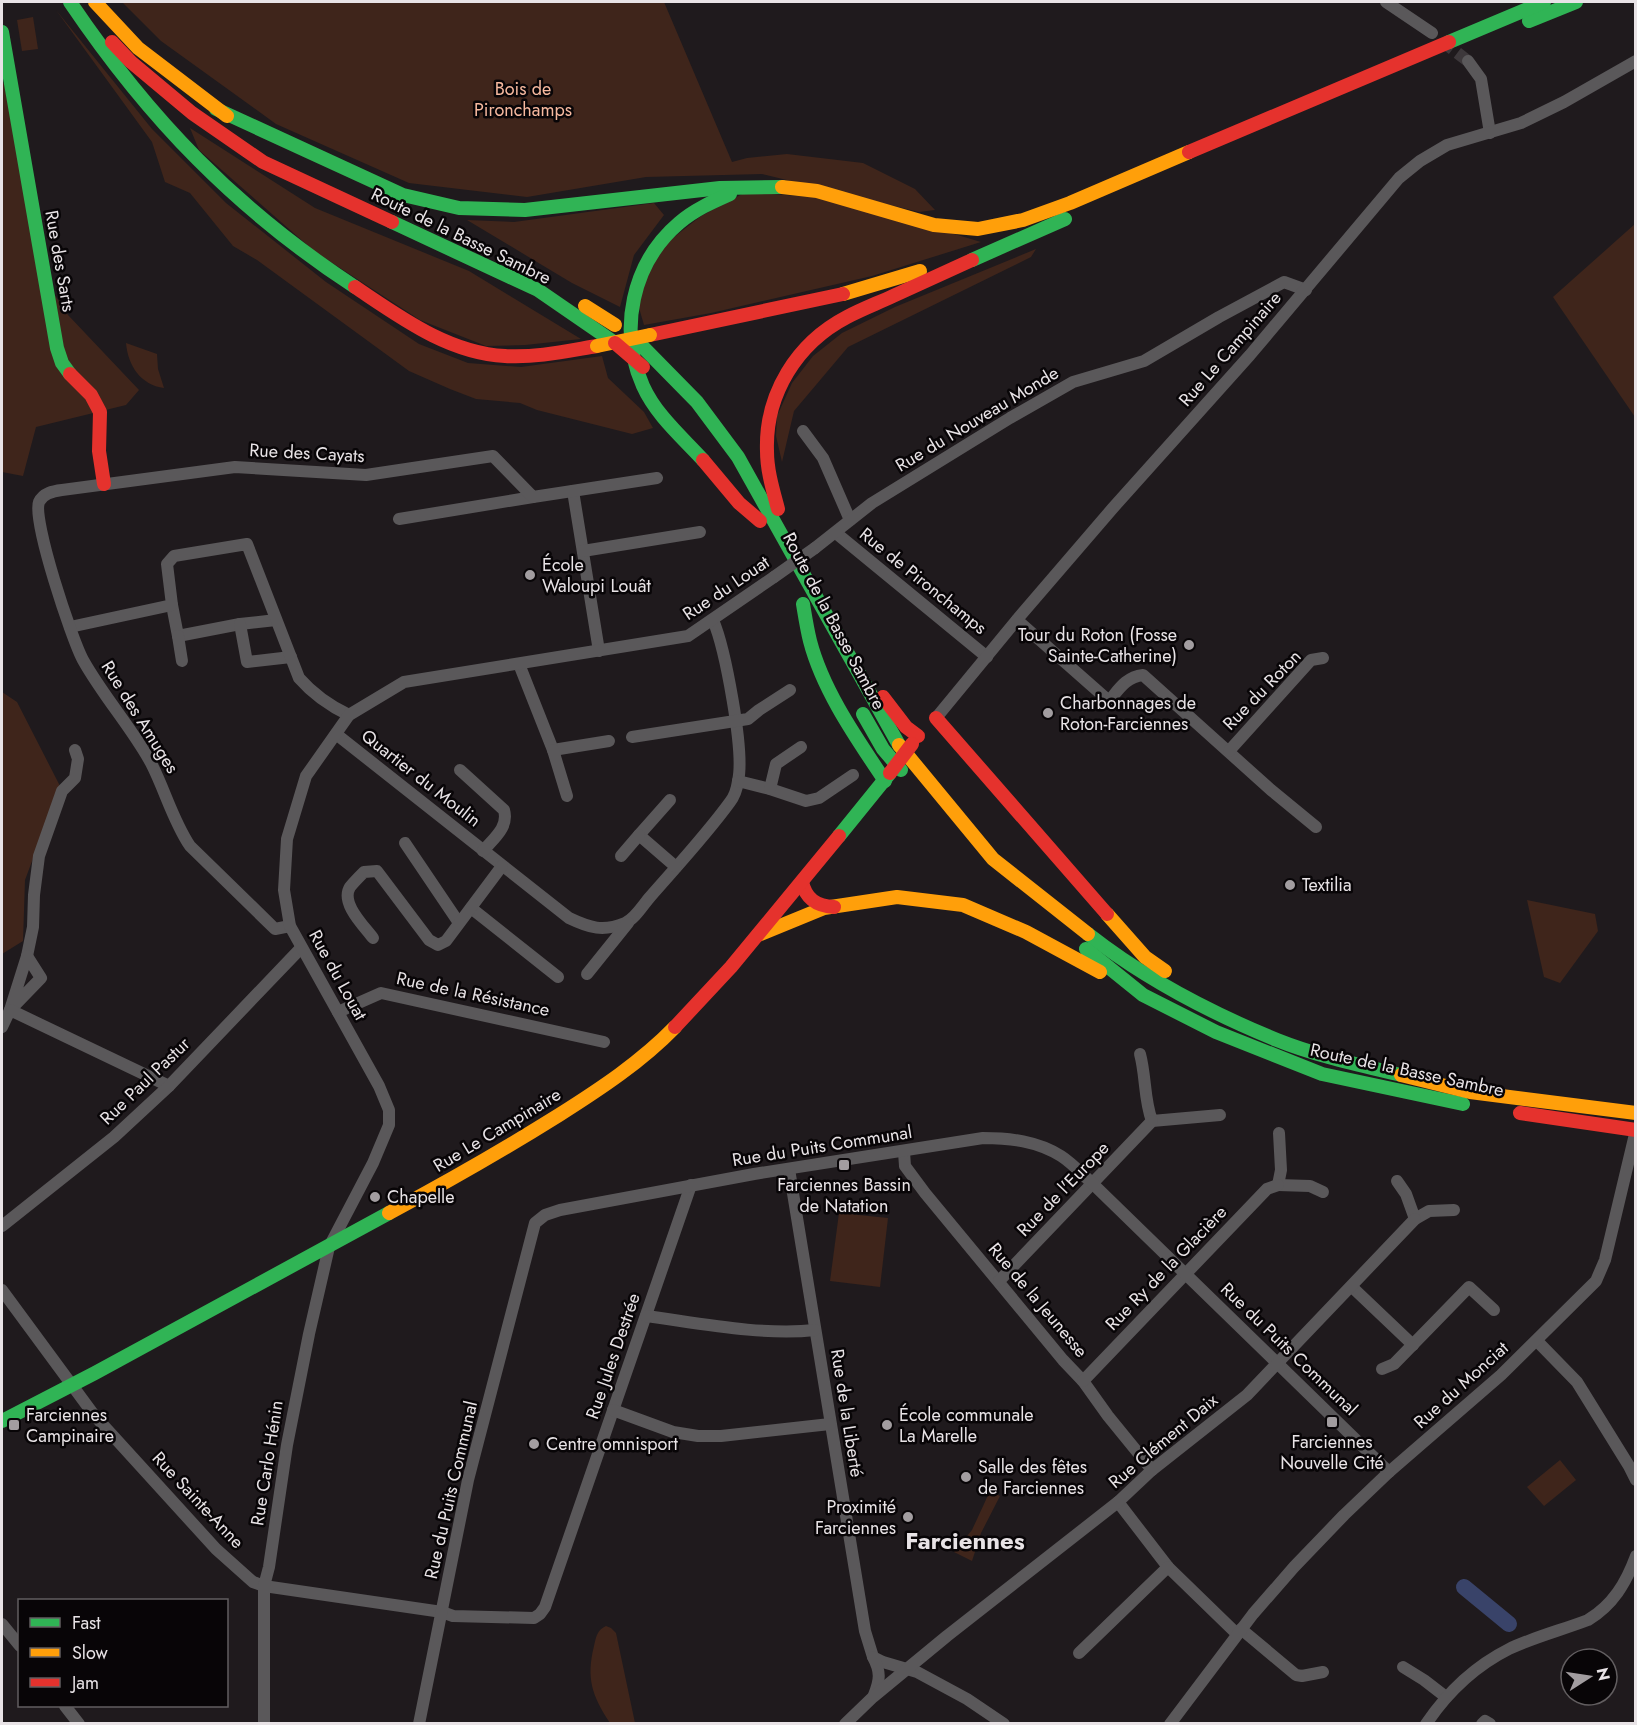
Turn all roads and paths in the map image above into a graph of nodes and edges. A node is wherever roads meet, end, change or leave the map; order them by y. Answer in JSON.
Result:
{"nodes":[{"id":1,"x":70,"y":2,"type":"edge"},
{"id":2,"x":75,"y":2,"type":"edge"},
{"id":3,"x":95,"y":2,"type":"edge"},
{"id":4,"x":1386,"y":2,"type":"edge"},
{"id":5,"x":1544,"y":2,"type":"edge"},
{"id":6,"x":1576,"y":2,"type":"edge"},
{"id":7,"x":2,"y":32,"type":"edge"},
{"id":8,"x":1432,"y":33,"type":"tunnel mouth"},
{"id":9,"x":1468,"y":61,"type":"tunnel mouth"},
{"id":10,"x":1635,"y":61,"type":"edge"},
{"id":11,"x":216,"y":109,"type":"junction"},
{"id":12,"x":1490,"y":133,"type":"junction"},
{"id":13,"x":300,"y":164,"type":"dead end"},
{"id":14,"x":760,"y":186,"type":"junction"},
{"id":15,"x":353,"y":189,"type":"dead end"},
{"id":16,"x":1025,"y":237,"type":"junction"},
{"id":17,"x":1306,"y":290,"type":"junction"},
{"id":18,"x":646,"y":341,"type":"junction"},
{"id":19,"x":658,"y":382,"type":"dead end"},
{"id":20,"x":694,"y":421,"type":"dead end"},
{"id":21,"x":803,"y":431,"type":"dead end"},
{"id":22,"x":717,"y":451,"type":"dead end"},
{"id":23,"x":728,"y":467,"type":"dead end"},
{"id":24,"x":657,"y":478,"type":"dead end"},
{"id":25,"x":104,"y":484,"type":"junction"},
{"id":26,"x":62,"y":490,"type":"joint"},
{"id":27,"x":573,"y":491,"type":"junction"},
{"id":28,"x":533,"y":497,"type":"junction"},
{"id":29,"x":399,"y":519,"type":"dead end"},
{"id":30,"x":850,"y":520,"type":"junction"},
{"id":31,"x":760,"y":521,"type":"junction"},
{"id":32,"x":700,"y":532,"type":"dead end"},
{"id":33,"x":837,"y":533,"type":"junction"},
{"id":34,"x":784,"y":541,"type":"junction"},
{"id":35,"x":583,"y":551,"type":"junction"},
{"id":36,"x":790,"y":579,"type":"dead end"},
{"id":37,"x":172,"y":605,"type":"junction"},
{"id":38,"x":823,"y":611,"type":"junction"},
{"id":39,"x":276,"y":620,"type":"junction"},
{"id":40,"x":713,"y":620,"type":"junction"},
{"id":41,"x":1017,"y":620,"type":"junction"},
{"id":42,"x":240,"y":624,"type":"junction"},
{"id":43,"x":70,"y":627,"type":"junction"},
{"id":44,"x":178,"y":636,"type":"junction"},
{"id":45,"x":826,"y":646,"type":"dead end"},
{"id":46,"x":599,"y":651,"type":"junction"},
{"id":47,"x":291,"y":657,"type":"junction"},
{"id":48,"x":987,"y":657,"type":"junction"},
{"id":49,"x":1323,"y":658,"type":"dead end"},
{"id":50,"x":182,"y":662,"type":"dead end"},
{"id":51,"x":519,"y":664,"type":"junction"},
{"id":52,"x":790,"y":690,"type":"dead end"},
{"id":53,"x":855,"y":698,"type":"dead end"},
{"id":54,"x":349,"y":715,"type":"junction"},
{"id":55,"x":936,"y":718,"type":"junction"},
{"id":56,"x":735,"y":721,"type":"junction"},
{"id":57,"x":336,"y":734,"type":"junction"},
{"id":58,"x":633,"y":737,"type":"dead end"},
{"id":59,"x":915,"y":740,"type":"junction"},
{"id":60,"x":609,"y":741,"type":"dead end"},
{"id":61,"x":801,"y":747,"type":"dead end"},
{"id":62,"x":75,"y":750,"type":"dead end"},
{"id":63,"x":553,"y":750,"type":"junction"},
{"id":64,"x":1229,"y":751,"type":"junction"},
{"id":65,"x":460,"y":770,"type":"dead end"},
{"id":66,"x":853,"y":775,"type":"dead end"},
{"id":67,"x":888,"y":777,"type":"junction"},
{"id":68,"x":738,"y":781,"type":"junction"},
{"id":69,"x":771,"y":789,"type":"junction"},
{"id":70,"x":567,"y":795,"type":"dead end"},
{"id":71,"x":670,"y":800,"type":"dead end"},
{"id":72,"x":1316,"y":827,"type":"dead end"},
{"id":73,"x":639,"y":835,"type":"junction"},
{"id":74,"x":405,"y":843,"type":"dead end"},
{"id":75,"x":483,"y":850,"type":"junction"},
{"id":76,"x":621,"y":856,"type":"dead end"},
{"id":77,"x":502,"y":866,"type":"junction"},
{"id":78,"x":676,"y":867,"type":"junction"},
{"id":79,"x":802,"y":882,"type":"junction"},
{"id":80,"x":834,"y":907,"type":"junction"},
{"id":81,"x":471,"y":908,"type":"junction"},
{"id":82,"x":628,"y":922,"type":"junction"},
{"id":83,"x":459,"y":923,"type":"junction"},
{"id":84,"x":291,"y":926,"type":"junction"},
{"id":85,"x":758,"y":935,"type":"junction"},
{"id":86,"x":373,"y":938,"type":"dead end"},
{"id":87,"x":301,"y":948,"type":"junction"},
{"id":88,"x":27,"y":956,"type":"junction"},
{"id":89,"x":587,"y":974,"type":"dead end"},
{"id":90,"x":558,"y":977,"type":"dead end"},
{"id":91,"x":1143,"y":995,"type":"junction"},
{"id":92,"x":10,"y":1010,"type":"junction"},
{"id":93,"x":338,"y":1012,"type":"junction"},
{"id":94,"x":1242,"y":1024,"type":"junction"},
{"id":95,"x":2,"y":1027,"type":"edge"},
{"id":96,"x":604,"y":1042,"type":"dead end"},
{"id":97,"x":1140,"y":1054,"type":"dead end"},
{"id":98,"x":169,"y":1086,"type":"junction"},
{"id":99,"x":1631,"y":1113,"type":"edge"},
{"id":100,"x":1220,"y":1115,"type":"dead end"},
{"id":101,"x":1152,"y":1121,"type":"junction"},
{"id":102,"x":1632,"y":1129,"type":"edge"},
{"id":103,"x":1279,"y":1133,"type":"dead end"},
{"id":104,"x":904,"y":1152,"type":"junction"},
{"id":105,"x":1632,"y":1163,"type":"edge"},
{"id":106,"x":789,"y":1169,"type":"junction"},
{"id":107,"x":1397,"y":1180,"type":"dead end"},
{"id":108,"x":1093,"y":1184,"type":"junction"},
{"id":109,"x":692,"y":1185,"type":"junction"},
{"id":110,"x":1278,"y":1185,"type":"junction"},
{"id":111,"x":1323,"y":1192,"type":"dead end"},
{"id":112,"x":1454,"y":1210,"type":"dead end"},
{"id":113,"x":1415,"y":1219,"type":"junction"},
{"id":114,"x":2,"y":1226,"type":"edge"},
{"id":115,"x":329,"y":1247,"type":"junction"},
{"id":116,"x":1186,"y":1273,"type":"junction"},
{"id":117,"x":999,"y":1281,"type":"junction"},
{"id":118,"x":1352,"y":1287,"type":"junction"},
{"id":119,"x":2,"y":1290,"type":"edge"},
{"id":120,"x":1494,"y":1310,"type":"dead end"},
{"id":121,"x":646,"y":1317,"type":"junction"},
{"id":122,"x":815,"y":1329,"type":"junction"},
{"id":123,"x":1537,"y":1341,"type":"junction"},
{"id":124,"x":1413,"y":1345,"type":"junction"},
{"id":125,"x":1277,"y":1362,"type":"junction"},
{"id":126,"x":1382,"y":1369,"type":"dead end"},
{"id":127,"x":1083,"y":1381,"type":"junction"},
{"id":128,"x":70,"y":1384,"type":"junction"},
{"id":129,"x":613,"y":1410,"type":"junction"},
{"id":130,"x":2,"y":1421,"type":"edge"},
{"id":131,"x":830,"y":1424,"type":"junction"},
{"id":132,"x":1152,"y":1470,"type":"junction"},
{"id":133,"x":1389,"y":1472,"type":"junction"},
{"id":134,"x":1635,"y":1480,"type":"edge"},
{"id":135,"x":1118,"y":1502,"type":"junction"},
{"id":136,"x":1635,"y":1557,"type":"edge"},
{"id":137,"x":1168,"y":1567,"type":"junction"},
{"id":138,"x":264,"y":1586,"type":"junction"},
{"id":139,"x":442,"y":1612,"type":"junction"},
{"id":140,"x":2,"y":1624,"type":"edge"},
{"id":141,"x":1239,"y":1632,"type":"junction"},
{"id":142,"x":18,"y":1644,"type":"edge"},
{"id":143,"x":1079,"y":1653,"type":"dead end"},
{"id":144,"x":873,"y":1657,"type":"junction"},
{"id":145,"x":1403,"y":1667,"type":"dead end"},
{"id":146,"x":909,"y":1669,"type":"junction"},
{"id":147,"x":1323,"y":1672,"type":"dead end"},
{"id":148,"x":873,"y":1697,"type":"junction"},
{"id":149,"x":1446,"y":1697,"type":"junction"},
{"id":150,"x":66,"y":1707,"type":"edge"},
{"id":151,"x":1430,"y":1722,"type":"edge"},
{"id":152,"x":79,"y":1724,"type":"edge"},
{"id":153,"x":264,"y":1724,"type":"edge"},
{"id":154,"x":419,"y":1724,"type":"edge"},
{"id":155,"x":845,"y":1724,"type":"edge"},
{"id":156,"x":1004,"y":1724,"type":"edge"},
{"id":157,"x":1170,"y":1724,"type":"edge"},
{"id":158,"x":1482,"y":1724,"type":"edge"},
{"id":159,"x":1490,"y":1724,"type":"edge"}],
"edges":[{"from":1,"to":18,"type":"main road","bridge":true},
{"from":2,"to":19,"type":"main road","name":"Route de la Basse Sambre","bridge":true},
{"from":3,"to":11,"type":"main road"},
{"from":4,"to":8,"type":"street"},
{"from":5,"to":14,"type":"main road"},
{"from":6,"to":16,"type":"main road"},
{"from":7,"to":25,"type":"main road","name":"Rue des Sarts"},
{"from":9,"to":12,"type":"street"},
{"from":10,"to":12,"type":"street","name":"Rue Le Campinaire"},
{"from":11,"to":13,"type":"main road"},
{"from":11,"to":14,"type":"main road"},
{"from":12,"to":17,"type":"street","name":"Rue Le Campinaire"},
{"from":14,"to":31,"type":"main road"},
{"from":15,"to":18,"type":"main road","name":"Route de la Basse Sambre"},
{"from":16,"to":18,"type":"main road"},
{"from":16,"to":34,"type":"main road"},
{"from":17,"to":30,"type":"street","name":"Rue du Nouveau Monde"},
{"from":17,"to":41,"type":"street","name":"Rue Le Campinaire"},
{"from":18,"to":34,"type":"main road","name":"Route de la Basse Sambre"},
{"from":20,"to":22,"type":"main road"},
{"from":21,"to":30,"type":"street","name":"Rue de Pironchamps"},
{"from":23,"to":31,"type":"main road","name":"Route de la Basse Sambre"},
{"from":24,"to":27,"type":"street"},
{"from":25,"to":26,"type":"street","name":"Rue des Cayats"},
{"from":25,"to":28,"type":"street","name":"Rue des Cayats"},
{"from":26,"to":43,"type":"street","name":"Rue des Amuges"},
{"from":27,"to":28,"type":"street"},
{"from":27,"to":35,"type":"street"},
{"from":28,"to":29,"type":"street"},
{"from":30,"to":33,"type":"street","name":"Rue du Nouveau Monde"},
{"from":31,"to":36,"type":"main road","name":"Route de la Basse Sambre"},
{"from":32,"to":35,"type":"street"},
{"from":33,"to":40,"type":"street","name":"Rue du Louat","bridge":true},
{"from":33,"to":48,"type":"street","name":"Rue de Pironchamps"},
{"from":34,"to":38,"type":"main road","name":"Route de la Basse Sambre"},
{"from":35,"to":46,"type":"street"},
{"from":37,"to":39,"type":"street"},
{"from":37,"to":43,"type":"street"},
{"from":37,"to":44,"type":"street"},
{"from":38,"to":59,"type":"main road"},
{"from":38,"to":94,"type":"main road","name":"Route de la Basse Sambre"},
{"from":39,"to":42,"type":"street"},
{"from":39,"to":47,"type":"street"},
{"from":40,"to":46,"type":"street","name":"Rue du Louat"},
{"from":40,"to":56,"type":"street"},
{"from":41,"to":48,"type":"street","name":"Rue Le Campinaire"},
{"from":41,"to":64,"type":"street","name":"Rue du Roton"},
{"from":42,"to":44,"type":"street"},
{"from":42,"to":47,"type":"street"},
{"from":43,"to":84,"type":"street","name":"Rue des Amuges"},
{"from":44,"to":50,"type":"street"},
{"from":45,"to":67,"type":"main road","name":"Route de la Basse Sambre"},
{"from":46,"to":51,"type":"street","name":"Rue du Louat"},
{"from":47,"to":54,"type":"street"},
{"from":48,"to":55,"type":"street","name":"Rue Le Campinaire"},
{"from":49,"to":64,"type":"street","name":"Rue du Roton"},
{"from":51,"to":54,"type":"street","name":"Rue du Louat"},
{"from":51,"to":63,"type":"street"},
{"from":52,"to":56,"type":"street"},
{"from":53,"to":91,"type":"main road","name":"Route de la Basse Sambre"},
{"from":54,"to":57,"type":"street","name":"Rue du Louat"},
{"from":55,"to":59,"type":"main road","name":"Rue Le Campinaire"},
{"from":55,"to":94,"type":"main road"},
{"from":56,"to":58,"type":"street"},
{"from":56,"to":68,"type":"street"},
{"from":57,"to":75,"type":"street","name":"Quartier du Moulin"},
{"from":57,"to":84,"type":"street","name":"Rue du Louat"},
{"from":59,"to":67,"type":"main road","name":"Rue Le Campinaire","bridge":true},
{"from":60,"to":63,"type":"street"},
{"from":61,"to":69,"type":"street"},
{"from":62,"to":88,"type":"street"},
{"from":63,"to":70,"type":"street"},
{"from":64,"to":72,"type":"street","name":"Rue du Roton"},
{"from":65,"to":75,"type":"street","name":"Quartier du Moulin"},
{"from":66,"to":69,"type":"street"},
{"from":67,"to":79,"type":"main road","name":"Rue Le Campinaire"},
{"from":68,"to":69,"type":"street"},
{"from":68,"to":78,"type":"street"},
{"from":71,"to":73,"type":"street"},
{"from":73,"to":76,"type":"street"},
{"from":73,"to":78,"type":"street"},
{"from":74,"to":83,"type":"street"},
{"from":75,"to":77,"type":"street","name":"Quartier du Moulin"},
{"from":77,"to":81,"type":"street"},
{"from":77,"to":82,"type":"street","name":"Quartier du Moulin"},
{"from":78,"to":82,"type":"street"},
{"from":79,"to":80,"type":"main road"},
{"from":79,"to":85,"type":"main road","name":"Rue Le Campinaire"},
{"from":80,"to":85,"type":"main road"},
{"from":80,"to":91,"type":"main road"},
{"from":81,"to":83,"type":"street"},
{"from":81,"to":90,"type":"street"},
{"from":82,"to":89,"type":"street"},
{"from":83,"to":86,"type":"street"},
{"from":84,"to":87,"type":"street","name":"Rue du Louat"},
{"from":85,"to":115,"type":"main road","name":"Rue Le Campinaire"},
{"from":87,"to":93,"type":"street","name":"Rue du Louat"},
{"from":87,"to":98,"type":"street","name":"Rue Paul Pastur"},
{"from":88,"to":92,"type":"street"},
{"from":88,"to":92,"type":"street"},
{"from":91,"to":102,"type":"main road","name":"Route de la Basse Sambre"},
{"from":92,"to":95,"type":"street"},
{"from":92,"to":98,"type":"street"},
{"from":93,"to":96,"type":"street","name":"Rue de la Résistance"},
{"from":93,"to":115,"type":"street","name":"Rue du Louat"},
{"from":94,"to":99,"type":"main road","name":"Route de la Basse Sambre"},
{"from":97,"to":101,"type":"street"},
{"from":98,"to":114,"type":"street","name":"Rue Paul Pastur"},
{"from":100,"to":101,"type":"street"},
{"from":101,"to":108,"type":"street","name":"Rue de l'Europe"},
{"from":102,"to":105,"type":"street","name":"Rue du Monciat"},
{"from":103,"to":110,"type":"street"},
{"from":104,"to":106,"type":"street","name":"Rue du Puits Communal"},
{"from":104,"to":108,"type":"street","name":"Rue du Puits Communal"},
{"from":104,"to":117,"type":"street","name":"Rue de la Jeunesse"},
{"from":105,"to":123,"type":"street","name":"Rue du Monciat"},
{"from":106,"to":109,"type":"street","name":"Rue du Puits Communal"},
{"from":106,"to":122,"type":"street","name":"Rue de la Liberté"},
{"from":107,"to":113,"type":"street"},
{"from":108,"to":116,"type":"street","name":"Rue du Puits Communal"},
{"from":108,"to":117,"type":"street","name":"Rue de l'Europe"},
{"from":109,"to":121,"type":"street","name":"Rue Jules Destrée"},
{"from":109,"to":139,"type":"street","name":"Rue du Puits Communal"},
{"from":110,"to":111,"type":"street"},
{"from":110,"to":116,"type":"street","name":"Rue Ry de la Glacière"},
{"from":112,"to":113,"type":"street"},
{"from":113,"to":118,"type":"street","name":"Rue Clément Daix"},
{"from":115,"to":128,"type":"main road","name":"Rue Le Campinaire"},
{"from":115,"to":138,"type":"street","name":"Rue Carlo Hénin"},
{"from":116,"to":125,"type":"street","name":"Rue du Puits Communal"},
{"from":116,"to":127,"type":"street","name":"Rue Ry de la Glacière"},
{"from":117,"to":127,"type":"street","name":"Rue de la Jeunesse"},
{"from":118,"to":124,"type":"street"},
{"from":118,"to":125,"type":"street","name":"Rue Clément Daix"},
{"from":119,"to":128,"type":"street","name":"Rue Sainte-Anne"},
{"from":120,"to":124,"type":"street"},
{"from":121,"to":122,"type":"street"},
{"from":121,"to":129,"type":"street","name":"Rue Jules Destrée"},
{"from":122,"to":131,"type":"street","name":"Rue de la Liberté"},
{"from":123,"to":133,"type":"street","name":"Rue du Monciat"},
{"from":123,"to":134,"type":"street"},
{"from":124,"to":126,"type":"street"},
{"from":125,"to":132,"type":"street","name":"Rue Clément Daix"},
{"from":125,"to":133,"type":"street","name":"Rue du Puits Communal"},
{"from":127,"to":132,"type":"street","name":"Rue de la Jeunesse"},
{"from":128,"to":130,"type":"main road","name":"Rue Le Campinaire"},
{"from":128,"to":138,"type":"street","name":"Rue Sainte-Anne"},
{"from":129,"to":131,"type":"street"},
{"from":129,"to":139,"type":"street","name":"Rue Jules Destrée"},
{"from":131,"to":144,"type":"street","name":"Rue de la Liberté"},
{"from":132,"to":135,"type":"street","name":"Rue Clément Daix"},
{"from":133,"to":141,"type":"street","name":"Rue du Monciat"},
{"from":135,"to":137,"type":"street"},
{"from":135,"to":146,"type":"street","name":"Rue Clément Daix"},
{"from":136,"to":149,"type":"street"},
{"from":137,"to":141,"type":"street"},
{"from":137,"to":143,"type":"street"},
{"from":138,"to":139,"type":"street","name":"Rue Sainte-Anne"},
{"from":138,"to":153,"type":"street","name":"Rue Carlo Hénin"},
{"from":139,"to":154,"type":"street","name":"Rue du Puits Communal"},
{"from":140,"to":142,"type":"street"},
{"from":141,"to":147,"type":"street"},
{"from":141,"to":157,"type":"street","name":"Rue du Monciat"},
{"from":144,"to":146,"type":"street"},
{"from":144,"to":148,"type":"street","name":"Rue de la Liberté"},
{"from":145,"to":149,"type":"street"},
{"from":146,"to":148,"type":"street","name":"Rue Clément Daix"},
{"from":146,"to":156,"type":"street"},
{"from":148,"to":155,"type":"street","name":"Rue Clément Daix"},
{"from":149,"to":151,"type":"street"},
{"from":150,"to":152,"type":"street"},
{"from":158,"to":159,"type":"street"}]}
